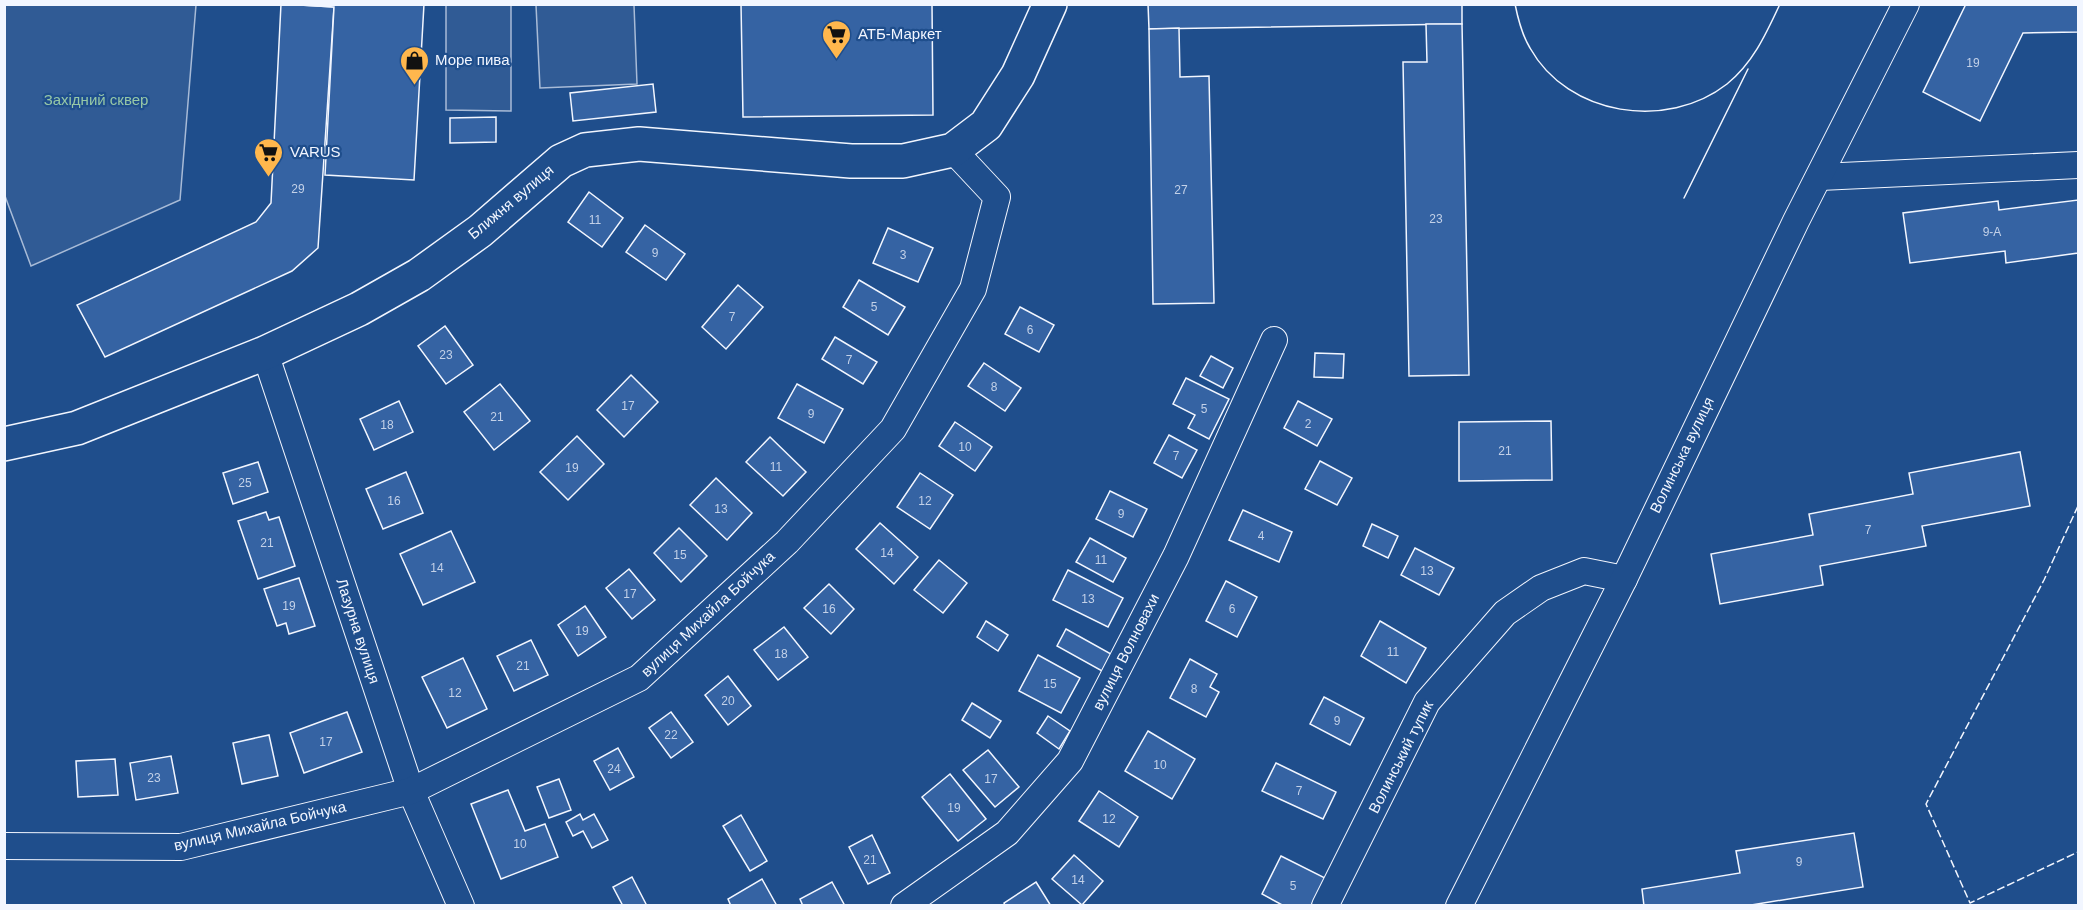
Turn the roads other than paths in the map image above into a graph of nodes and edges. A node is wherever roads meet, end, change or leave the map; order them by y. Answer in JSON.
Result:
{"nodes":[{"id":1,"x":1050,"y":4,"type":"edge"},
{"id":2,"x":1906,"y":4,"type":"edge"},
{"id":3,"x":953,"y":150,"type":"junction"},
{"id":4,"x":2079,"y":165,"type":"edge"},
{"id":5,"x":1820,"y":177,"type":"junction"},
{"id":6,"x":1274,"y":340,"type":"dead end"},
{"id":7,"x":265,"y":353,"type":"junction"},
{"id":8,"x":4,"y":444,"type":"edge"},
{"id":9,"x":1624,"y":579,"type":"junction"},
{"id":10,"x":411,"y":790,"type":"junction"},
{"id":11,"x":4,"y":846,"type":"edge"},
{"id":12,"x":461,"y":906,"type":"edge"},
{"id":13,"x":904,"y":906,"type":"edge"},
{"id":14,"x":1325,"y":906,"type":"edge"},
{"id":15,"x":1459,"y":906,"type":"edge"}],
"edges":[{"from":1,"to":3,"type":"street","name":"Ближня вулиця"},
{"from":2,"to":5,"type":"street","name":"Волинська вулиця"},
{"from":3,"to":7,"type":"street","name":"Ближня вулиця"},
{"from":3,"to":10,"type":"street","name":"вулиця Михайла Бойчука"},
{"from":4,"to":5,"type":"street"},
{"from":5,"to":9,"type":"street","name":"Волинська вулиця"},
{"from":6,"to":13,"type":"street","name":"вулиця Волновахи"},
{"from":7,"to":8,"type":"street","name":"Ближня вулиця"},
{"from":7,"to":10,"type":"street","name":"Лазурна вулиця"},
{"from":9,"to":14,"type":"street","name":"Волинський тупик"},
{"from":9,"to":15,"type":"street","name":"Волинська вулиця"},
{"from":10,"to":11,"type":"street","name":"вулиця Михайла Бойчука"},
{"from":10,"to":12,"type":"street","name":"Лазурна вулиця"}]}
